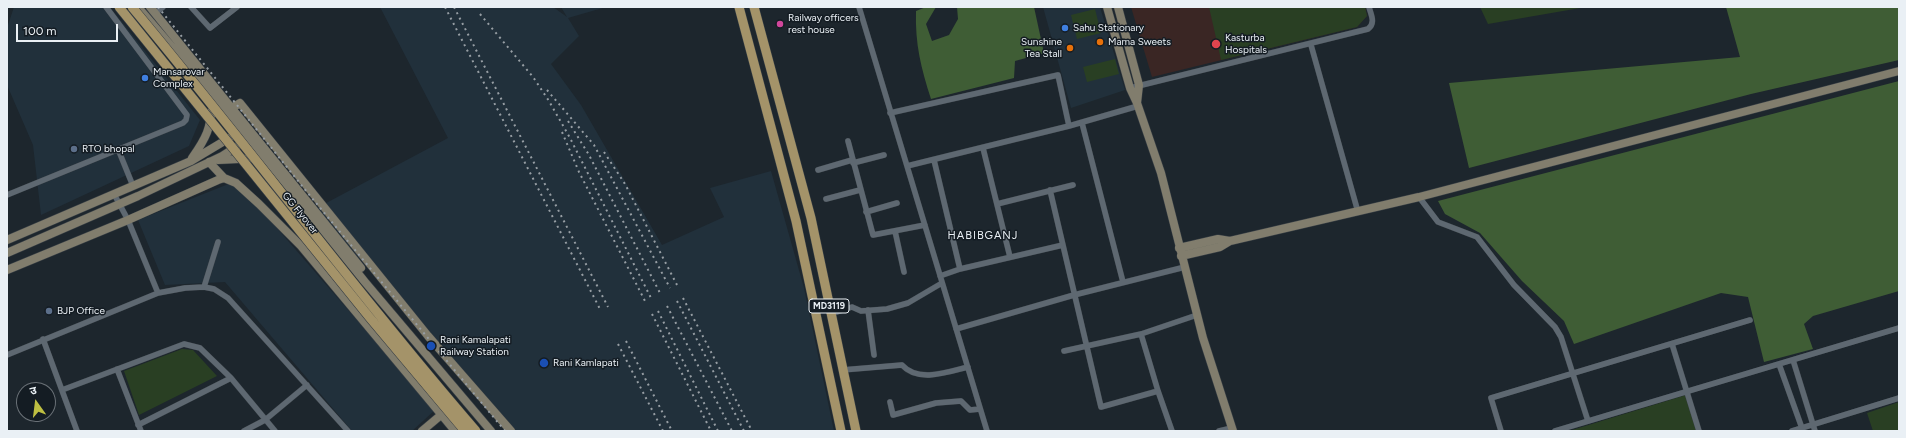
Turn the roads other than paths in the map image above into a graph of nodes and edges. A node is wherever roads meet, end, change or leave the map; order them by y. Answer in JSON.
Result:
{"nodes":[{"id":1,"x":106,"y":7,"type":"edge"},
{"id":2,"x":119,"y":7,"type":"edge"},
{"id":3,"x":132,"y":7,"type":"edge"},
{"id":4,"x":138,"y":7,"type":"edge"},
{"id":5,"x":163,"y":7,"type":"edge"},
{"id":6,"x":191,"y":7,"type":"edge"},
{"id":7,"x":237,"y":7,"type":"edge"},
{"id":8,"x":739,"y":7,"type":"edge"},
{"id":9,"x":754,"y":7,"type":"edge"},
{"id":10,"x":858,"y":7,"type":"edge"},
{"id":11,"x":1107,"y":7,"type":"edge"},
{"id":12,"x":1118,"y":7,"type":"edge"},
{"id":13,"x":1369,"y":7,"type":"edge"},
{"id":14,"x":152,"y":10,"type":"edge"},
{"id":15,"x":1311,"y":45,"type":"junction"},
{"id":16,"x":1899,"y":71,"type":"edge"},
{"id":17,"x":1139,"y":85,"type":"junction"},
{"id":18,"x":1130,"y":88,"type":"junction"},
{"id":19,"x":213,"y":95,"type":"junction"},
{"id":20,"x":1138,"y":105,"type":"junction"},
{"id":21,"x":232,"y":108,"type":"junction"},
{"id":22,"x":890,"y":113,"type":"junction"},
{"id":23,"x":1082,"y":123,"type":"junction"},
{"id":24,"x":1070,"y":126,"type":"junction"},
{"id":25,"x":245,"y":128,"type":"junction"},
{"id":26,"x":252,"y":137,"type":"junction"},
{"id":27,"x":848,"y":141,"type":"dead end"},
{"id":28,"x":983,"y":148,"type":"junction"},
{"id":29,"x":118,"y":149,"type":"junction"},
{"id":30,"x":884,"y":155,"type":"dead end"},
{"id":31,"x":265,"y":158,"type":"junction"},
{"id":32,"x":934,"y":160,"type":"junction"},
{"id":33,"x":191,"y":161,"type":"junction"},
{"id":34,"x":212,"y":161,"type":"junction"},
{"id":35,"x":853,"y":162,"type":"junction"},
{"id":36,"x":906,"y":166,"type":"junction"},
{"id":37,"x":818,"y":170,"type":"dead end"},
{"id":38,"x":224,"y":178,"type":"junction"},
{"id":39,"x":1073,"y":185,"type":"dead end"},
{"id":40,"x":133,"y":186,"type":"junction"},
{"id":41,"x":860,"y":190,"type":"junction"},
{"id":42,"x":1050,"y":190,"type":"junction"},
{"id":43,"x":114,"y":194,"type":"junction"},
{"id":44,"x":7,"y":195,"type":"edge"},
{"id":45,"x":1419,"y":197,"type":"junction"},
{"id":46,"x":826,"y":199,"type":"dead end"},
{"id":47,"x":897,"y":203,"type":"dead end"},
{"id":48,"x":120,"y":204,"type":"junction"},
{"id":49,"x":997,"y":204,"type":"junction"},
{"id":50,"x":866,"y":212,"type":"junction"},
{"id":51,"x":1358,"y":212,"type":"junction"},
{"id":52,"x":128,"y":220,"type":"junction"},
{"id":53,"x":319,"y":225,"type":"junction"},
{"id":54,"x":924,"y":225,"type":"junction"},
{"id":55,"x":894,"y":231,"type":"junction"},
{"id":56,"x":7,"y":240,"type":"edge"},
{"id":57,"x":1230,"y":240,"type":"junction"},
{"id":58,"x":218,"y":242,"type":"dead end"},
{"id":59,"x":1063,"y":245,"type":"junction"},
{"id":60,"x":301,"y":246,"type":"junction"},
{"id":61,"x":1179,"y":248,"type":"junction"},
{"id":62,"x":7,"y":253,"type":"edge"},
{"id":63,"x":1181,"y":256,"type":"junction"},
{"id":64,"x":1010,"y":257,"type":"junction"},
{"id":65,"x":1184,"y":267,"type":"junction"},
{"id":66,"x":960,"y":269,"type":"junction"},
{"id":67,"x":7,"y":270,"type":"edge"},
{"id":68,"x":904,"y":272,"type":"dead end"},
{"id":69,"x":940,"y":276,"type":"junction"},
{"id":70,"x":1123,"y":282,"type":"junction"},
{"id":71,"x":942,"y":283,"type":"junction"},
{"id":72,"x":204,"y":287,"type":"junction"},
{"id":73,"x":158,"y":293,"type":"junction"},
{"id":74,"x":1074,"y":295,"type":"junction"},
{"id":75,"x":868,"y":310,"type":"junction"},
{"id":76,"x":831,"y":314,"type":"junction"},
{"id":77,"x":1197,"y":315,"type":"junction"},
{"id":78,"x":1750,"y":320,"type":"dead end"},
{"id":79,"x":1899,"y":328,"type":"edge"},
{"id":80,"x":956,"y":329,"type":"junction"},
{"id":81,"x":1141,"y":334,"type":"junction"},
{"id":82,"x":43,"y":339,"type":"junction"},
{"id":83,"x":1672,"y":344,"type":"junction"},
{"id":84,"x":1087,"y":346,"type":"junction"},
{"id":85,"x":1064,"y":351,"type":"dead end"},
{"id":86,"x":7,"y":355,"type":"edge"},
{"id":87,"x":874,"y":355,"type":"dead end"},
{"id":88,"x":1793,"y":360,"type":"junction"},
{"id":89,"x":1779,"y":364,"type":"junction"},
{"id":90,"x":968,"y":366,"type":"junction"},
{"id":91,"x":117,"y":369,"type":"junction"},
{"id":92,"x":842,"y":370,"type":"junction"},
{"id":93,"x":1572,"y":374,"type":"junction"},
{"id":94,"x":231,"y":378,"type":"junction"},
{"id":95,"x":307,"y":385,"type":"junction"},
{"id":96,"x":62,"y":390,"type":"junction"},
{"id":97,"x":1158,"y":391,"type":"junction"},
{"id":98,"x":1688,"y":391,"type":"junction"},
{"id":99,"x":1899,"y":398,"type":"edge"},
{"id":100,"x":890,"y":402,"type":"dead end"},
{"id":101,"x":980,"y":409,"type":"junction"},
{"id":102,"x":441,"y":415,"type":"junction"},
{"id":103,"x":265,"y":420,"type":"junction"},
{"id":104,"x":1588,"y":421,"type":"junction"},
{"id":105,"x":1813,"y":425,"type":"junction"},
{"id":106,"x":139,"y":428,"type":"edge"},
{"id":107,"x":1232,"y":429,"type":"edge"},
{"id":108,"x":1803,"y":430,"type":"edge"},
{"id":109,"x":77,"y":431,"type":"edge"},
{"id":110,"x":244,"y":431,"type":"edge"},
{"id":111,"x":274,"y":431,"type":"edge"},
{"id":112,"x":348,"y":431,"type":"edge"},
{"id":113,"x":422,"y":431,"type":"edge"},
{"id":114,"x":455,"y":431,"type":"edge"},
{"id":115,"x":465,"y":431,"type":"edge"},
{"id":116,"x":476,"y":431,"type":"edge"},
{"id":117,"x":491,"y":431,"type":"edge"},
{"id":118,"x":497,"y":431,"type":"edge"},
{"id":119,"x":511,"y":431,"type":"edge"},
{"id":120,"x":841,"y":431,"type":"edge"},
{"id":121,"x":856,"y":431,"type":"edge"},
{"id":122,"x":987,"y":431,"type":"edge"},
{"id":123,"x":1172,"y":431,"type":"edge"},
{"id":124,"x":1219,"y":431,"type":"edge"},
{"id":125,"x":1501,"y":431,"type":"edge"},
{"id":126,"x":1555,"y":431,"type":"edge"},
{"id":127,"x":1699,"y":431,"type":"edge"},
{"id":128,"x":1792,"y":431,"type":"edge"},
{"id":129,"x":1815,"y":431,"type":"edge"}],
"edges":[{"from":1,"to":29,"type":"street"},
{"from":2,"to":115,"type":"main road","name":"GG Flyover","bridge":true},
{"from":3,"to":116,"type":"main road","name":"GG Flyover","bridge":true},
{"from":4,"to":19,"type":"main road"},
{"from":5,"to":14,"type":"street"},
{"from":6,"to":7,"type":"street"},
{"from":8,"to":120,"type":"main road","number":"MD3119"},
{"from":9,"to":76,"type":"main road","number":"MD3119"},
{"from":10,"to":22,"type":"street"},
{"from":11,"to":18,"type":"main road"},
{"from":12,"to":17,"type":"main road"},
{"from":13,"to":15,"type":"street"},
{"from":14,"to":21,"type":"main road"},
{"from":15,"to":17,"type":"street"},
{"from":15,"to":51,"type":"street"},
{"from":16,"to":45,"type":"main road"},
{"from":17,"to":18,"type":"street"},
{"from":17,"to":20,"type":"main road"},
{"from":18,"to":20,"type":"main road"},
{"from":19,"to":25,"type":"main road"},
{"from":19,"to":33,"type":"main road"},
{"from":20,"to":23,"type":"street"},
{"from":20,"to":61,"type":"main road"},
{"from":21,"to":25,"type":"main road"},
{"from":21,"to":119,"type":"main road"},
{"from":22,"to":24,"type":"street"},
{"from":22,"to":36,"type":"street"},
{"from":23,"to":24,"type":"street"},
{"from":23,"to":70,"type":"street"},
{"from":24,"to":28,"type":"street"},
{"from":25,"to":26,"type":"main road"},
{"from":25,"to":33,"type":"main road"},
{"from":26,"to":31,"type":"main road"},
{"from":26,"to":34,"type":"main road"},
{"from":26,"to":118,"type":"main road"},
{"from":27,"to":35,"type":"street"},
{"from":28,"to":32,"type":"street"},
{"from":28,"to":49,"type":"street"},
{"from":29,"to":40,"type":"street"},
{"from":29,"to":44,"type":"street"},
{"from":30,"to":35,"type":"street"},
{"from":31,"to":34,"type":"main road"},
{"from":31,"to":53,"type":"main road"},
{"from":32,"to":36,"type":"street"},
{"from":32,"to":66,"type":"street"},
{"from":33,"to":40,"type":"main road"},
{"from":34,"to":38,"type":"main road"},
{"from":34,"to":48,"type":"main road"},
{"from":35,"to":37,"type":"street"},
{"from":35,"to":41,"type":"street"},
{"from":36,"to":54,"type":"street"},
{"from":38,"to":52,"type":"main road"},
{"from":38,"to":60,"type":"main road"},
{"from":39,"to":42,"type":"street"},
{"from":40,"to":43,"type":"main road"},
{"from":41,"to":46,"type":"street"},
{"from":41,"to":50,"type":"street"},
{"from":42,"to":49,"type":"street"},
{"from":42,"to":59,"type":"street"},
{"from":43,"to":48,"type":"street"},
{"from":43,"to":56,"type":"main road"},
{"from":45,"to":51,"type":"main road"},
{"from":45,"to":93,"type":"street"},
{"from":47,"to":50,"type":"street"},
{"from":48,"to":52,"type":"street"},
{"from":48,"to":62,"type":"main road"},
{"from":49,"to":64,"type":"street"},
{"from":50,"to":55,"type":"street"},
{"from":51,"to":57,"type":"main road"},
{"from":52,"to":67,"type":"main road"},
{"from":52,"to":73,"type":"street"},
{"from":53,"to":60,"type":"main road"},
{"from":53,"to":117,"type":"main road"},
{"from":54,"to":55,"type":"street"},
{"from":54,"to":69,"type":"street"},
{"from":55,"to":68,"type":"street"},
{"from":57,"to":61,"type":"main road"},
{"from":57,"to":63,"type":"main road"},
{"from":58,"to":72,"type":"street"},
{"from":59,"to":64,"type":"street"},
{"from":59,"to":74,"type":"street"},
{"from":60,"to":102,"type":"main road"},
{"from":61,"to":63,"type":"main road"},
{"from":63,"to":65,"type":"main road"},
{"from":64,"to":66,"type":"street"},
{"from":65,"to":70,"type":"street"},
{"from":65,"to":77,"type":"main road"},
{"from":66,"to":69,"type":"street"},
{"from":69,"to":71,"type":"street"},
{"from":70,"to":74,"type":"street"},
{"from":71,"to":75,"type":"street"},
{"from":71,"to":80,"type":"street"},
{"from":72,"to":73,"type":"street"},
{"from":72,"to":95,"type":"street"},
{"from":73,"to":82,"type":"street"},
{"from":74,"to":80,"type":"street"},
{"from":74,"to":84,"type":"street"},
{"from":75,"to":76,"type":"street"},
{"from":75,"to":87,"type":"street"},
{"from":76,"to":92,"type":"main road","number":"MD3119"},
{"from":77,"to":81,"type":"street"},
{"from":77,"to":107,"type":"main road"},
{"from":78,"to":83,"type":"street"},
{"from":79,"to":88,"type":"street"},
{"from":80,"to":90,"type":"street"},
{"from":81,"to":84,"type":"street"},
{"from":81,"to":97,"type":"street"},
{"from":82,"to":86,"type":"street"},
{"from":82,"to":96,"type":"street"},
{"from":83,"to":93,"type":"street"},
{"from":83,"to":98,"type":"street"},
{"from":84,"to":85,"type":"street"},
{"from":84,"to":97,"type":"street"},
{"from":88,"to":89,"type":"street"},
{"from":88,"to":105,"type":"street"},
{"from":89,"to":98,"type":"street"},
{"from":89,"to":108,"type":"street"},
{"from":90,"to":92,"type":"street"},
{"from":90,"to":101,"type":"street"},
{"from":91,"to":94,"type":"street"},
{"from":91,"to":96,"type":"street"},
{"from":91,"to":106,"type":"street"},
{"from":92,"to":121,"type":"main road","number":"MD3119"},
{"from":93,"to":104,"type":"street"},
{"from":93,"to":125,"type":"street"},
{"from":94,"to":103,"type":"street"},
{"from":94,"to":106,"type":"street"},
{"from":95,"to":103,"type":"street"},
{"from":95,"to":112,"type":"street"},
{"from":96,"to":109,"type":"street"},
{"from":97,"to":123,"type":"street"},
{"from":98,"to":104,"type":"street"},
{"from":98,"to":127,"type":"street"},
{"from":99,"to":105,"type":"street"},
{"from":100,"to":101,"type":"street"},
{"from":101,"to":122,"type":"street"},
{"from":102,"to":113,"type":"main road"},
{"from":102,"to":114,"type":"main road"},
{"from":103,"to":110,"type":"street"},
{"from":103,"to":111,"type":"street"},
{"from":104,"to":126,"type":"street"},
{"from":105,"to":108,"type":"street"},
{"from":105,"to":129,"type":"street"},
{"from":107,"to":124,"type":"street"},
{"from":108,"to":128,"type":"street"}]}
